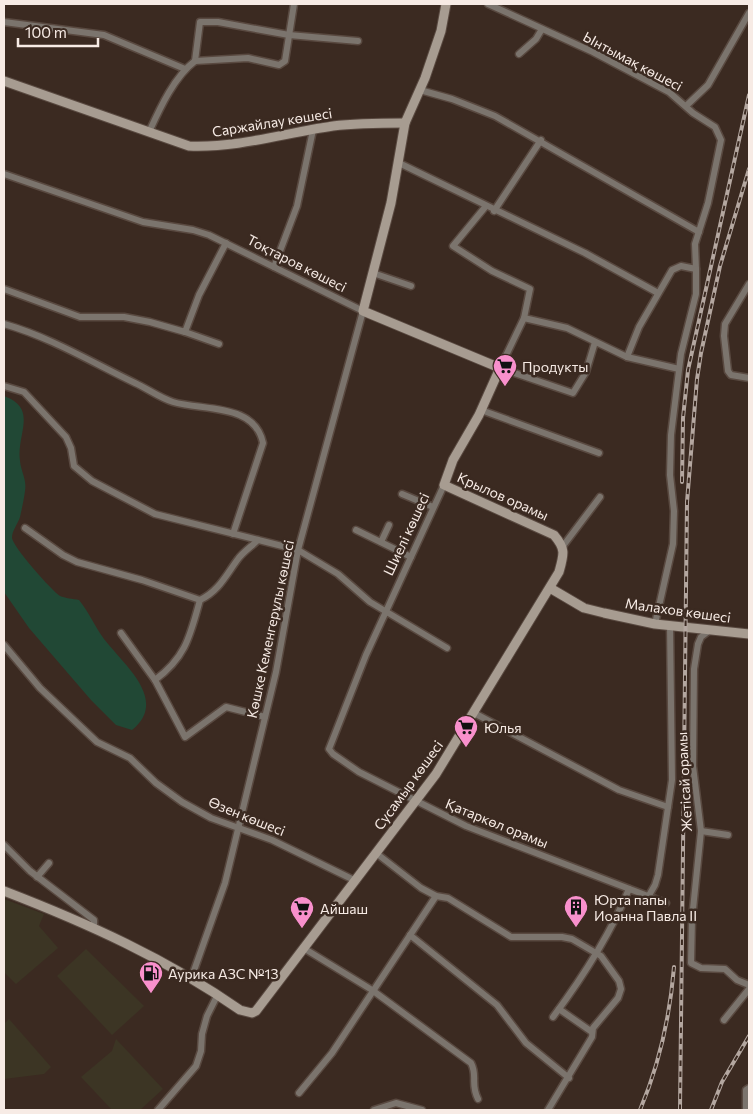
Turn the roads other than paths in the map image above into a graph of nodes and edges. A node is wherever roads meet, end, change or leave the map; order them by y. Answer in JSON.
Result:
{"nodes":[{"id":1,"x":294,"y":4,"type":"edge"},
{"id":2,"x":446,"y":4,"type":"edge"},
{"id":3,"x":488,"y":4,"type":"edge"},
{"id":4,"x":749,"y":13,"type":"edge"},
{"id":5,"x":4,"y":22,"type":"edge"},
{"id":6,"x":542,"y":28,"type":"junction"},
{"id":7,"x":289,"y":35,"type":"junction"},
{"id":8,"x":358,"y":41,"type":"dead end"},
{"id":9,"x":518,"y":54,"type":"dead end"},
{"id":10,"x":195,"y":61,"type":"junction"},
{"id":11,"x":185,"y":69,"type":"junction"},
{"id":12,"x":4,"y":81,"type":"edge"},
{"id":13,"x":420,"y":90,"type":"junction"},
{"id":14,"x":686,"y":106,"type":"junction"},
{"id":15,"x":405,"y":123,"type":"junction"},
{"id":16,"x":313,"y":130,"type":"junction"},
{"id":17,"x":149,"y":132,"type":"junction"},
{"id":18,"x":541,"y":140,"type":"junction"},
{"id":19,"x":399,"y":163,"type":"junction"},
{"id":20,"x":4,"y":174,"type":"edge"},
{"id":21,"x":486,"y":206,"type":"junction"},
{"id":22,"x":494,"y":211,"type":"junction"},
{"id":23,"x":699,"y":232,"type":"junction"},
{"id":24,"x":226,"y":243,"type":"junction"},
{"id":25,"x":274,"y":267,"type":"junction"},
{"id":26,"x":696,"y":269,"type":"junction"},
{"id":27,"x":372,"y":273,"type":"junction"},
{"id":28,"x":749,"y":284,"type":"edge"},
{"id":29,"x":411,"y":286,"type":"dead end"},
{"id":30,"x":4,"y":289,"type":"edge"},
{"id":31,"x":658,"y":293,"type":"junction"},
{"id":32,"x":363,"y":311,"type":"junction"},
{"id":33,"x":524,"y":318,"type":"junction"},
{"id":34,"x":4,"y":324,"type":"edge"},
{"id":35,"x":185,"y":332,"type":"junction"},
{"id":36,"x":595,"y":342,"type":"junction"},
{"id":37,"x":219,"y":344,"type":"dead end"},
{"id":38,"x":627,"y":356,"type":"junction"},
{"id":39,"x":500,"y":368,"type":"junction"},
{"id":40,"x":679,"y":369,"type":"junction"},
{"id":41,"x":749,"y":378,"type":"edge"},
{"id":42,"x":4,"y":386,"type":"edge"},
{"id":43,"x":481,"y":410,"type":"junction"},
{"id":44,"x":599,"y":453,"type":"dead end"},
{"id":45,"x":444,"y":485,"type":"junction"},
{"id":46,"x":402,"y":494,"type":"dead end"},
{"id":47,"x":600,"y":497,"type":"dead end"},
{"id":48,"x":433,"y":508,"type":"junction"},
{"id":49,"x":389,"y":525,"type":"dead end"},
{"id":50,"x":25,"y":528,"type":"dead end"},
{"id":51,"x":356,"y":530,"type":"dead end"},
{"id":52,"x":233,"y":534,"type":"junction"},
{"id":53,"x":258,"y":540,"type":"junction"},
{"id":54,"x":380,"y":542,"type":"junction"},
{"id":55,"x":563,"y":546,"type":"junction"},
{"id":56,"x":298,"y":550,"type":"junction"},
{"id":57,"x":411,"y":557,"type":"junction"},
{"id":58,"x":550,"y":588,"type":"junction"},
{"id":59,"x":200,"y":600,"type":"junction"},
{"id":60,"x":385,"y":612,"type":"junction"},
{"id":61,"x":655,"y":624,"type":"junction"},
{"id":62,"x":670,"y":625,"type":"junction"},
{"id":63,"x":711,"y":629,"type":"junction"},
{"id":64,"x":121,"y":633,"type":"dead end"},
{"id":65,"x":749,"y":634,"type":"edge"},
{"id":66,"x":4,"y":645,"type":"edge"},
{"id":67,"x":447,"y":648,"type":"dead end"},
{"id":68,"x":155,"y":680,"type":"junction"},
{"id":69,"x":474,"y":713,"type":"junction"},
{"id":70,"x":265,"y":718,"type":"junction"},
{"id":71,"x":343,"y":761,"type":"joint"},
{"id":72,"x":416,"y":801,"type":"junction"},
{"id":73,"x":668,"y":807,"type":"junction"},
{"id":74,"x":237,"y":829,"type":"junction"},
{"id":75,"x":701,"y":831,"type":"junction"},
{"id":76,"x":728,"y":835,"type":"dead end"},
{"id":77,"x":4,"y":845,"type":"edge"},
{"id":78,"x":376,"y":853,"type":"junction"},
{"id":79,"x":49,"y":863,"type":"dead end"},
{"id":80,"x":37,"y":876,"type":"junction"},
{"id":81,"x":356,"y":881,"type":"junction"},
{"id":82,"x":629,"y":889,"type":"junction"},
{"id":83,"x":4,"y":891,"type":"edge"},
{"id":84,"x":436,"y":896,"type":"junction"},
{"id":85,"x":648,"y":897,"type":"junction"},
{"id":86,"x":666,"y":903,"type":"dead end"},
{"id":87,"x":94,"y":927,"type":"junction"},
{"id":88,"x":410,"y":935,"type":"junction"},
{"id":89,"x":304,"y":949,"type":"junction"},
{"id":90,"x":597,"y":954,"type":"junction"},
{"id":91,"x":191,"y":979,"type":"junction"},
{"id":92,"x":749,"y":987,"type":"edge"},
{"id":93,"x":372,"y":990,"type":"junction"},
{"id":94,"x":217,"y":996,"type":"junction"},
{"id":95,"x":559,"y":1009,"type":"junction"},
{"id":96,"x":553,"y":1017,"type":"dead end"},
{"id":97,"x":724,"y":1020,"type":"dead end"},
{"id":98,"x":592,"y":1032,"type":"junction"},
{"id":99,"x":569,"y":1078,"type":"junction"},
{"id":100,"x":749,"y":1088,"type":"edge"},
{"id":101,"x":299,"y":1093,"type":"dead end"},
{"id":102,"x":478,"y":1100,"type":"dead end"},
{"id":103,"x":158,"y":1110,"type":"edge"},
{"id":104,"x":374,"y":1110,"type":"edge"},
{"id":105,"x":422,"y":1110,"type":"edge"},
{"id":106,"x":548,"y":1110,"type":"edge"},
{"id":107,"x":746,"y":1110,"type":"edge"}],
"edges":[{"from":1,"to":7,"type":"street"},
{"from":2,"to":13,"type":"street"},
{"from":3,"to":6,"type":"street","name":"Ынтымақ көшесі"},
{"from":4,"to":14,"type":"street"},
{"from":5,"to":11,"type":"street"},
{"from":6,"to":9,"type":"street"},
{"from":6,"to":14,"type":"street","name":"Ынтымақ көшесі"},
{"from":7,"to":8,"type":"street"},
{"from":7,"to":10,"type":"street"},
{"from":7,"to":10,"type":"street"},
{"from":10,"to":11,"type":"street"},
{"from":11,"to":17,"type":"street"},
{"from":12,"to":17,"type":"street","name":"Саржайлау көшесі"},
{"from":13,"to":15,"type":"street"},
{"from":13,"to":18,"type":"street"},
{"from":14,"to":23,"type":"street","name":"Ынтымақ көшесі"},
{"from":15,"to":16,"type":"street","name":"Саржайлау көшесі"},
{"from":15,"to":19,"type":"street"},
{"from":16,"to":17,"type":"street","name":"Саржайлау көшесі"},
{"from":16,"to":25,"type":"street"},
{"from":18,"to":22,"type":"street"},
{"from":18,"to":23,"type":"street"},
{"from":19,"to":21,"type":"street"},
{"from":19,"to":27,"type":"street"},
{"from":20,"to":24,"type":"street","name":"Тоқтаров көшесі"},
{"from":21,"to":22,"type":"street"},
{"from":21,"to":33,"type":"street","name":"Шиелі көшесі"},
{"from":22,"to":31,"type":"street"},
{"from":23,"to":26,"type":"street","name":"Ынтымақ көшесі"},
{"from":24,"to":25,"type":"street","name":"Тоқтаров көшесі"},
{"from":24,"to":35,"type":"street"},
{"from":25,"to":32,"type":"street","name":"Тоқтаров көшесі"},
{"from":26,"to":31,"type":"street"},
{"from":26,"to":40,"type":"street","name":"Ынтымақ көшесі"},
{"from":27,"to":29,"type":"street"},
{"from":27,"to":32,"type":"street"},
{"from":28,"to":41,"type":"street"},
{"from":30,"to":35,"type":"street"},
{"from":31,"to":38,"type":"street"},
{"from":32,"to":39,"type":"street","name":"Тоқтаров көшесі"},
{"from":32,"to":56,"type":"street","name":"Көшке Кеменгерұлы көшесі"},
{"from":33,"to":36,"type":"street"},
{"from":33,"to":39,"type":"street","name":"Шиелі көшесі"},
{"from":34,"to":52,"type":"street"},
{"from":35,"to":37,"type":"street"},
{"from":36,"to":38,"type":"street"},
{"from":36,"to":39,"type":"street","name":"Тоқтаров көшесі"},
{"from":38,"to":40,"type":"street"},
{"from":39,"to":43,"type":"street","name":"Шиелі көшесі"},
{"from":40,"to":61,"type":"street","name":"Ынтымақ көшесі"},
{"from":42,"to":52,"type":"street"},
{"from":43,"to":44,"type":"street"},
{"from":43,"to":45,"type":"street","name":"Шиелі көшесі"},
{"from":45,"to":48,"type":"street","name":"Шиелі көшесі"},
{"from":45,"to":55,"type":"street","name":"Крылов орамы"},
{"from":46,"to":48,"type":"street"},
{"from":47,"to":55,"type":"street"},
{"from":48,"to":57,"type":"street","name":"Шиелі көшесі"},
{"from":49,"to":54,"type":"street"},
{"from":50,"to":59,"type":"street"},
{"from":51,"to":54,"type":"street"},
{"from":52,"to":53,"type":"street"},
{"from":53,"to":56,"type":"street"},
{"from":53,"to":59,"type":"street"},
{"from":54,"to":57,"type":"street"},
{"from":55,"to":58,"type":"street","name":"Сусамыр көшесі"},
{"from":56,"to":60,"type":"street"},
{"from":56,"to":70,"type":"street","name":"Көшке Кеменгерұлы көшесі"},
{"from":57,"to":60,"type":"street","name":"Шиелі көшесі"},
{"from":58,"to":61,"type":"street","name":"Малахов көшесі"},
{"from":58,"to":69,"type":"street","name":"Сусамыр көшесі"},
{"from":59,"to":68,"type":"street"},
{"from":60,"to":67,"type":"street"},
{"from":60,"to":71,"type":"street","name":"Шиелі көшесі"},
{"from":61,"to":62,"type":"street","name":"Малахов көшесі"},
{"from":62,"to":63,"type":"street","name":"Малахов көшесі"},
{"from":62,"to":73,"type":"street"},
{"from":63,"to":65,"type":"street","name":"Малахов көшесі"},
{"from":63,"to":75,"type":"street","name":"Жетісай орамы"},
{"from":64,"to":68,"type":"street"},
{"from":66,"to":74,"type":"street","name":"Өзен көшесі"},
{"from":68,"to":70,"type":"street"},
{"from":69,"to":72,"type":"street","name":"Сусамыр көшесі"},
{"from":69,"to":73,"type":"street"},
{"from":70,"to":74,"type":"street","name":"Көшке Кеменгерұлы көшесі"},
{"from":71,"to":72,"type":"street","name":"Қатаркөл орамы"},
{"from":72,"to":78,"type":"street","name":"Сусамыр көшесі"},
{"from":72,"to":82,"type":"street","name":"Қатаркөл орамы"},
{"from":73,"to":85,"type":"street"},
{"from":74,"to":81,"type":"street","name":"Өзен көшесі"},
{"from":74,"to":91,"type":"street","name":"Көшке Кеменгерұлы көшесі"},
{"from":75,"to":76,"type":"street"},
{"from":75,"to":92,"type":"street","name":"Жетісай орамы"},
{"from":77,"to":80,"type":"street"},
{"from":78,"to":81,"type":"street","name":"Сусамыр көшесі"},
{"from":78,"to":84,"type":"street"},
{"from":79,"to":80,"type":"street"},
{"from":80,"to":87,"type":"street"},
{"from":81,"to":89,"type":"street","name":"Сусамыр көшесі"},
{"from":82,"to":85,"type":"street","name":"Қатаркөл орамы"},
{"from":82,"to":90,"type":"street"},
{"from":83,"to":87,"type":"street"},
{"from":84,"to":88,"type":"street"},
{"from":84,"to":90,"type":"street"},
{"from":85,"to":86,"type":"street","name":"Қатаркөл орамы"},
{"from":87,"to":91,"type":"street"},
{"from":88,"to":93,"type":"street"},
{"from":88,"to":99,"type":"street"},
{"from":89,"to":93,"type":"street"},
{"from":89,"to":94,"type":"street","name":"Сусамыр көшесі"},
{"from":90,"to":95,"type":"street"},
{"from":90,"to":98,"type":"street"},
{"from":91,"to":94,"type":"street"},
{"from":92,"to":97,"type":"street"},
{"from":93,"to":101,"type":"street"},
{"from":93,"to":102,"type":"street"},
{"from":94,"to":103,"type":"street"},
{"from":95,"to":96,"type":"street"},
{"from":95,"to":98,"type":"street"},
{"from":98,"to":99,"type":"street"},
{"from":99,"to":106,"type":"street"},
{"from":100,"to":107,"type":"street"},
{"from":104,"to":105,"type":"street"}]}
